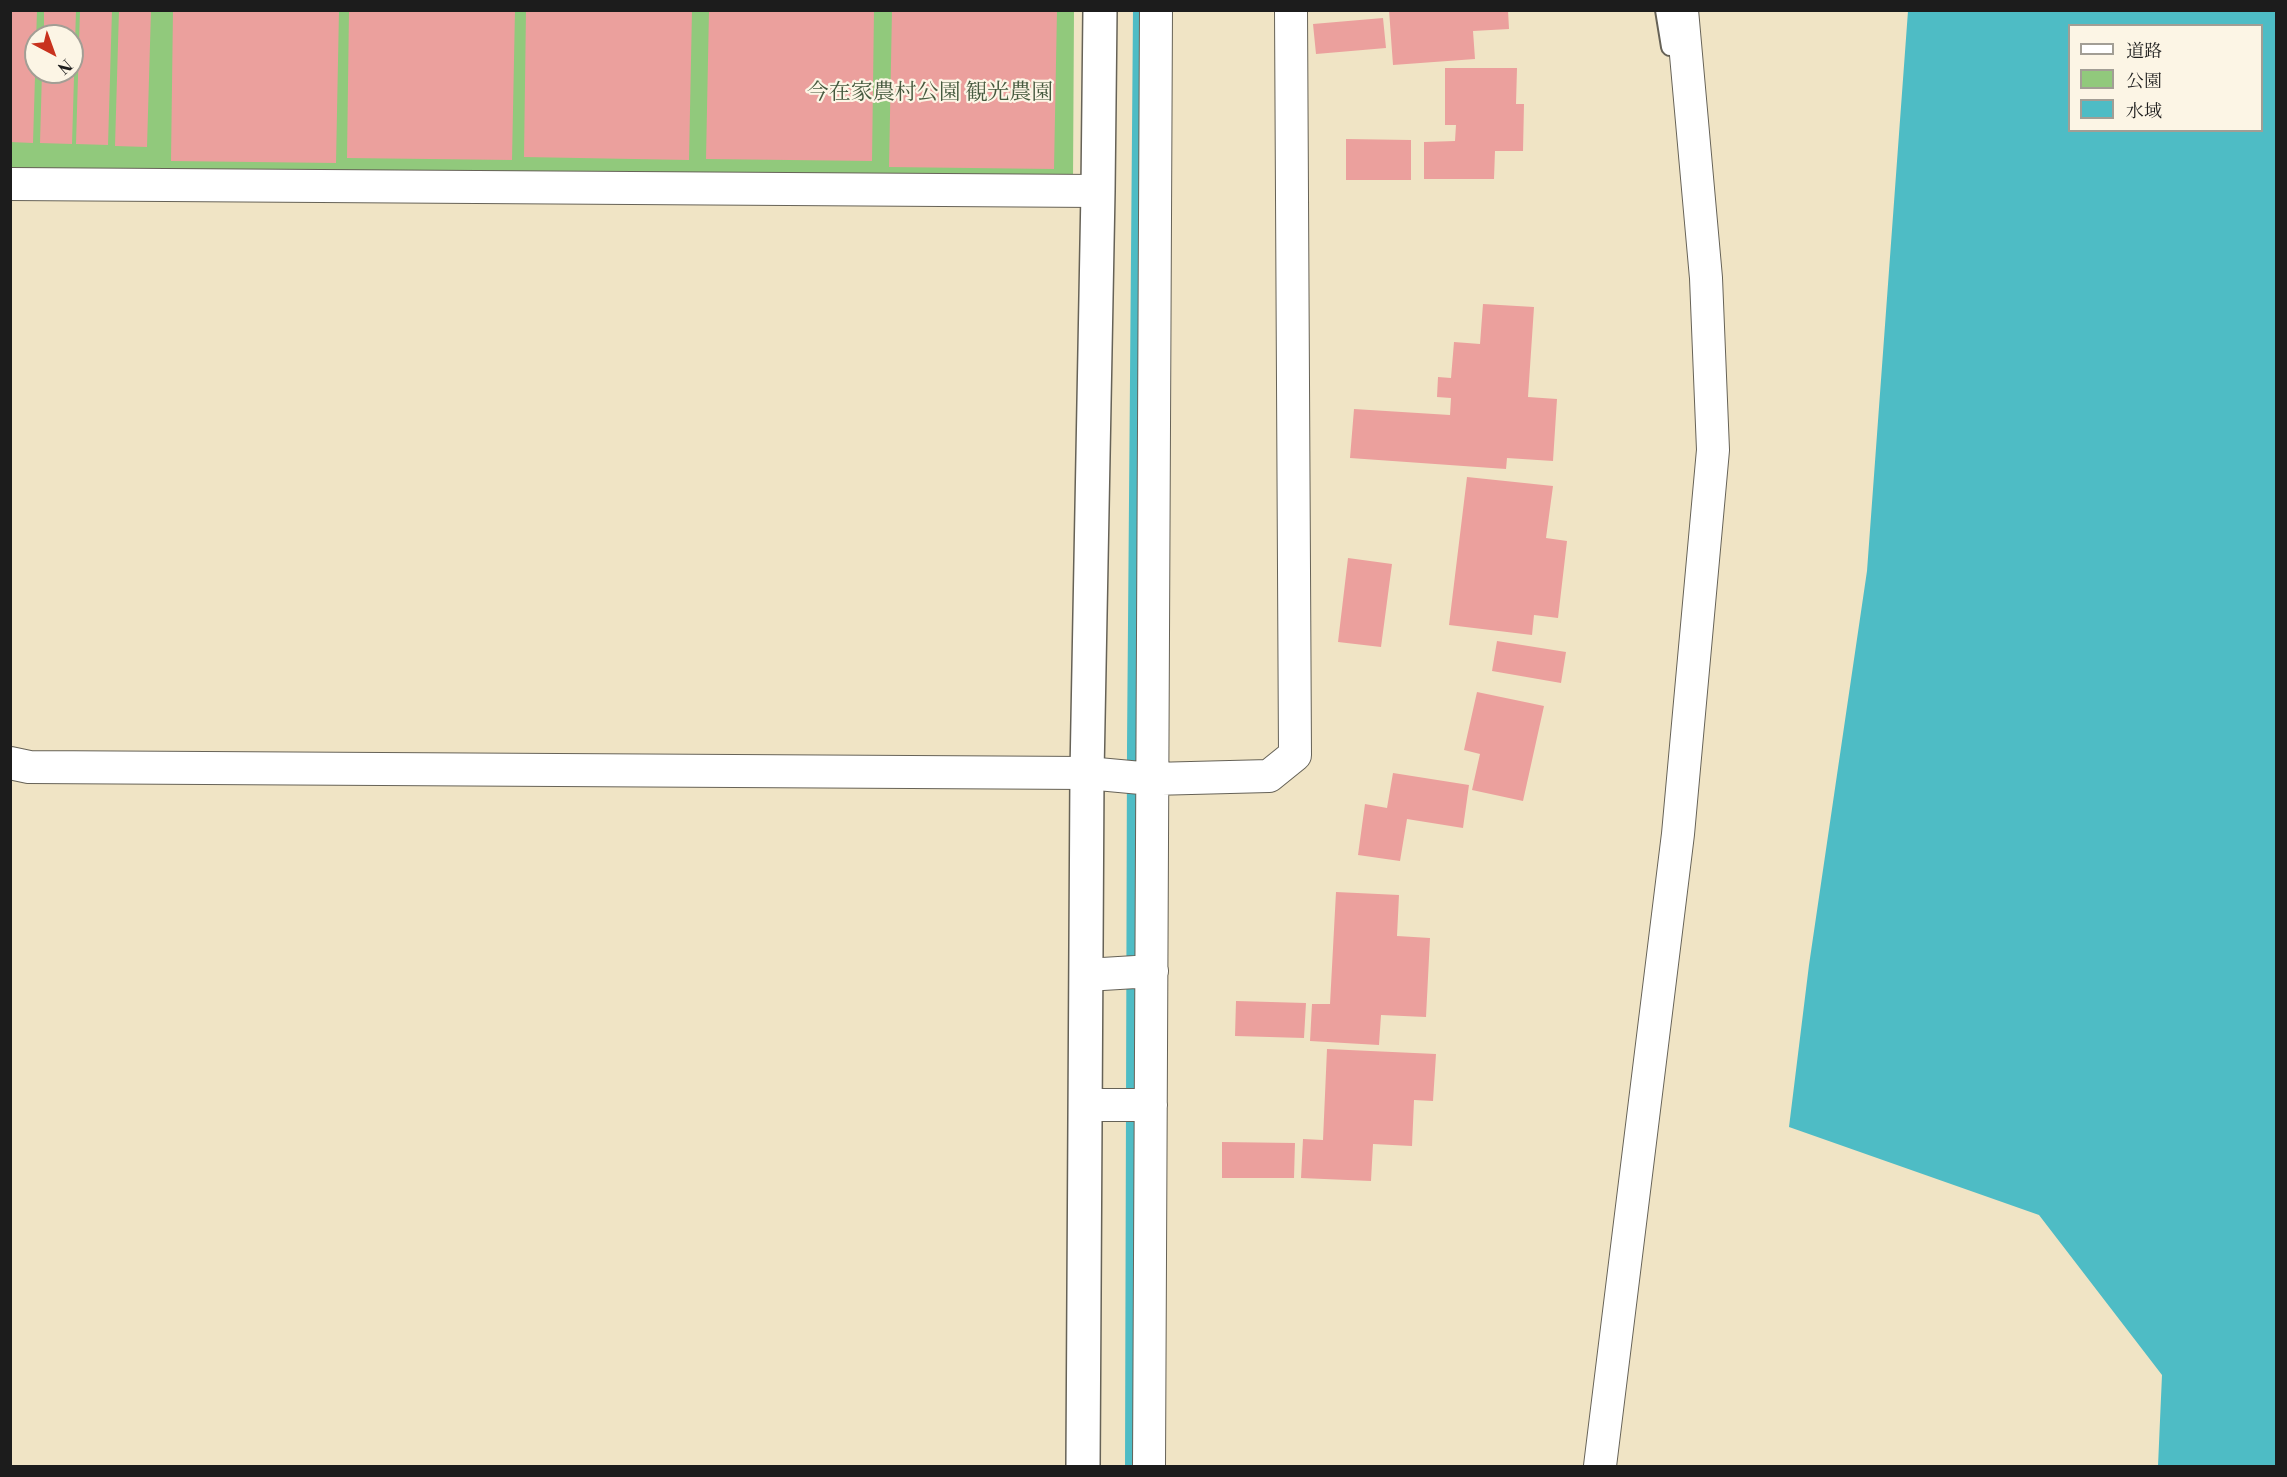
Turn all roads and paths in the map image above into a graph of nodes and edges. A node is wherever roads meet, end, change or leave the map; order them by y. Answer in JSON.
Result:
{"nodes":[{"id":1,"x":1100,"y":10,"type":"edge"},
{"id":2,"x":1156,"y":10,"type":"edge"},
{"id":3,"x":1291,"y":10,"type":"edge"},
{"id":4,"x":1664,"y":10,"type":"edge"},
{"id":5,"x":1682,"y":10,"type":"edge"},
{"id":6,"x":1688,"y":97,"type":"junction"},
{"id":7,"x":10,"y":184,"type":"edge"},
{"id":8,"x":1098,"y":191,"type":"junction"},
{"id":9,"x":10,"y":763,"type":"edge"},
{"id":10,"x":1087,"y":773,"type":"junction"},
{"id":11,"x":1152,"y":779,"type":"junction"},
{"id":12,"x":1152,"y":971,"type":"junction"},
{"id":13,"x":1086,"y":975,"type":"junction"},
{"id":14,"x":1085,"y":1105,"type":"junction"},
{"id":15,"x":1151,"y":1105,"type":"junction"},
{"id":16,"x":1083,"y":1467,"type":"edge"},
{"id":17,"x":1149,"y":1467,"type":"edge"},
{"id":18,"x":1600,"y":1467,"type":"edge"}],
"edges":[{"from":1,"to":8,"type":"street"},
{"from":2,"to":11,"type":"street"},
{"from":3,"to":11,"type":"street"},
{"from":4,"to":6,"type":"lane"},
{"from":5,"to":6,"type":"street"},
{"from":6,"to":18,"type":"street"},
{"from":7,"to":8,"type":"street"},
{"from":8,"to":10,"type":"street"},
{"from":9,"to":10,"type":"street"},
{"from":10,"to":11,"type":"street"},
{"from":10,"to":13,"type":"street"},
{"from":11,"to":12,"type":"street"},
{"from":12,"to":13,"type":"street"},
{"from":12,"to":15,"type":"street"},
{"from":13,"to":14,"type":"street"},
{"from":14,"to":15,"type":"street"},
{"from":14,"to":16,"type":"street"},
{"from":15,"to":17,"type":"street"}]}
